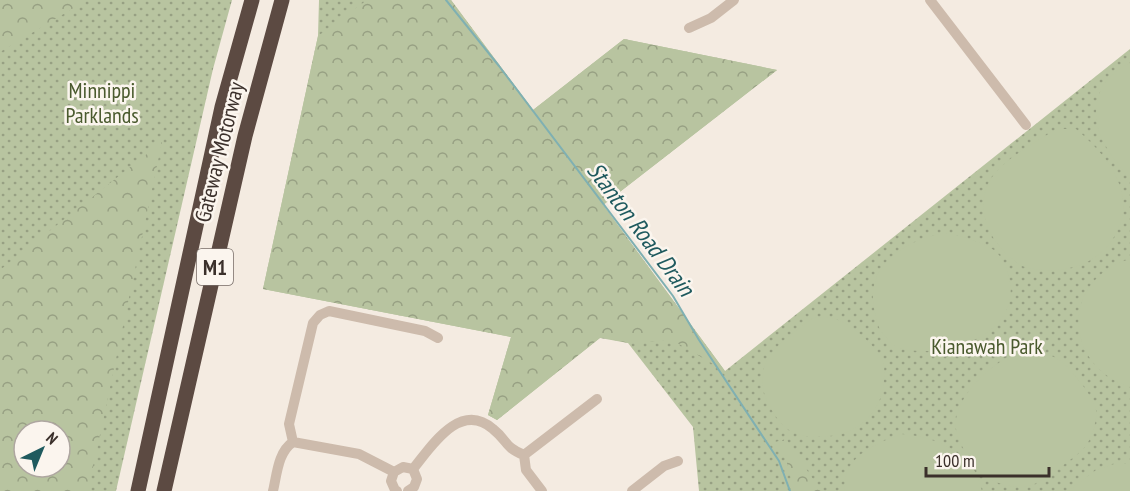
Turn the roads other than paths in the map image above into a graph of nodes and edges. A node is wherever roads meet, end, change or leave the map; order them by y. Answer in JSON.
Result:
{"nodes":[{"id":1,"x":252,"y":0,"type":"edge"},
{"id":2,"x":282,"y":0,"type":"edge"},
{"id":3,"x":292,"y":0,"type":"edge"},
{"id":4,"x":734,"y":0,"type":"edge"},
{"id":5,"x":930,"y":0,"type":"edge"},
{"id":6,"x":689,"y":28,"type":"dead end"},
{"id":7,"x":270,"y":45,"type":"junction"},
{"id":8,"x":1026,"y":125,"type":"dead end"},
{"id":9,"x":438,"y":338,"type":"dead end"},
{"id":10,"x":597,"y":399,"type":"dead end"},
{"id":11,"x":293,"y":442,"type":"junction"},
{"id":12,"x":524,"y":455,"type":"junction"},
{"id":13,"x":678,"y":461,"type":"dead end"},
{"id":14,"x":413,"y":469,"type":"junction"},
{"id":15,"x":394,"y":472,"type":"junction"},
{"id":16,"x":413,"y":490,"type":"edge"},
{"id":17,"x":138,"y":491,"type":"edge"},
{"id":18,"x":164,"y":491,"type":"edge"},
{"id":19,"x":273,"y":491,"type":"edge"},
{"id":20,"x":395,"y":491,"type":"edge"},
{"id":21,"x":542,"y":491,"type":"edge"},
{"id":22,"x":632,"y":491,"type":"edge"}],
"edges":[{"from":1,"to":17,"type":"highway","name":"Gateway Motorway","number":"M1"},
{"from":2,"to":7,"type":"highway","name":"Gateway Motorway","number":"M1"},
{"from":3,"to":7,"type":"highway"},
{"from":4,"to":6,"type":"street"},
{"from":5,"to":8,"type":"street"},
{"from":7,"to":18,"type":"highway","name":"Gateway Motorway","number":"M1"},
{"from":9,"to":11,"type":"street"},
{"from":10,"to":12,"type":"street"},
{"from":11,"to":15,"type":"street"},
{"from":11,"to":19,"type":"street"},
{"from":12,"to":14,"type":"street"},
{"from":12,"to":21,"type":"street"},
{"from":13,"to":22,"type":"street"},
{"from":14,"to":15,"type":"street"},
{"from":14,"to":16,"type":"street"},
{"from":15,"to":20,"type":"street"}]}
